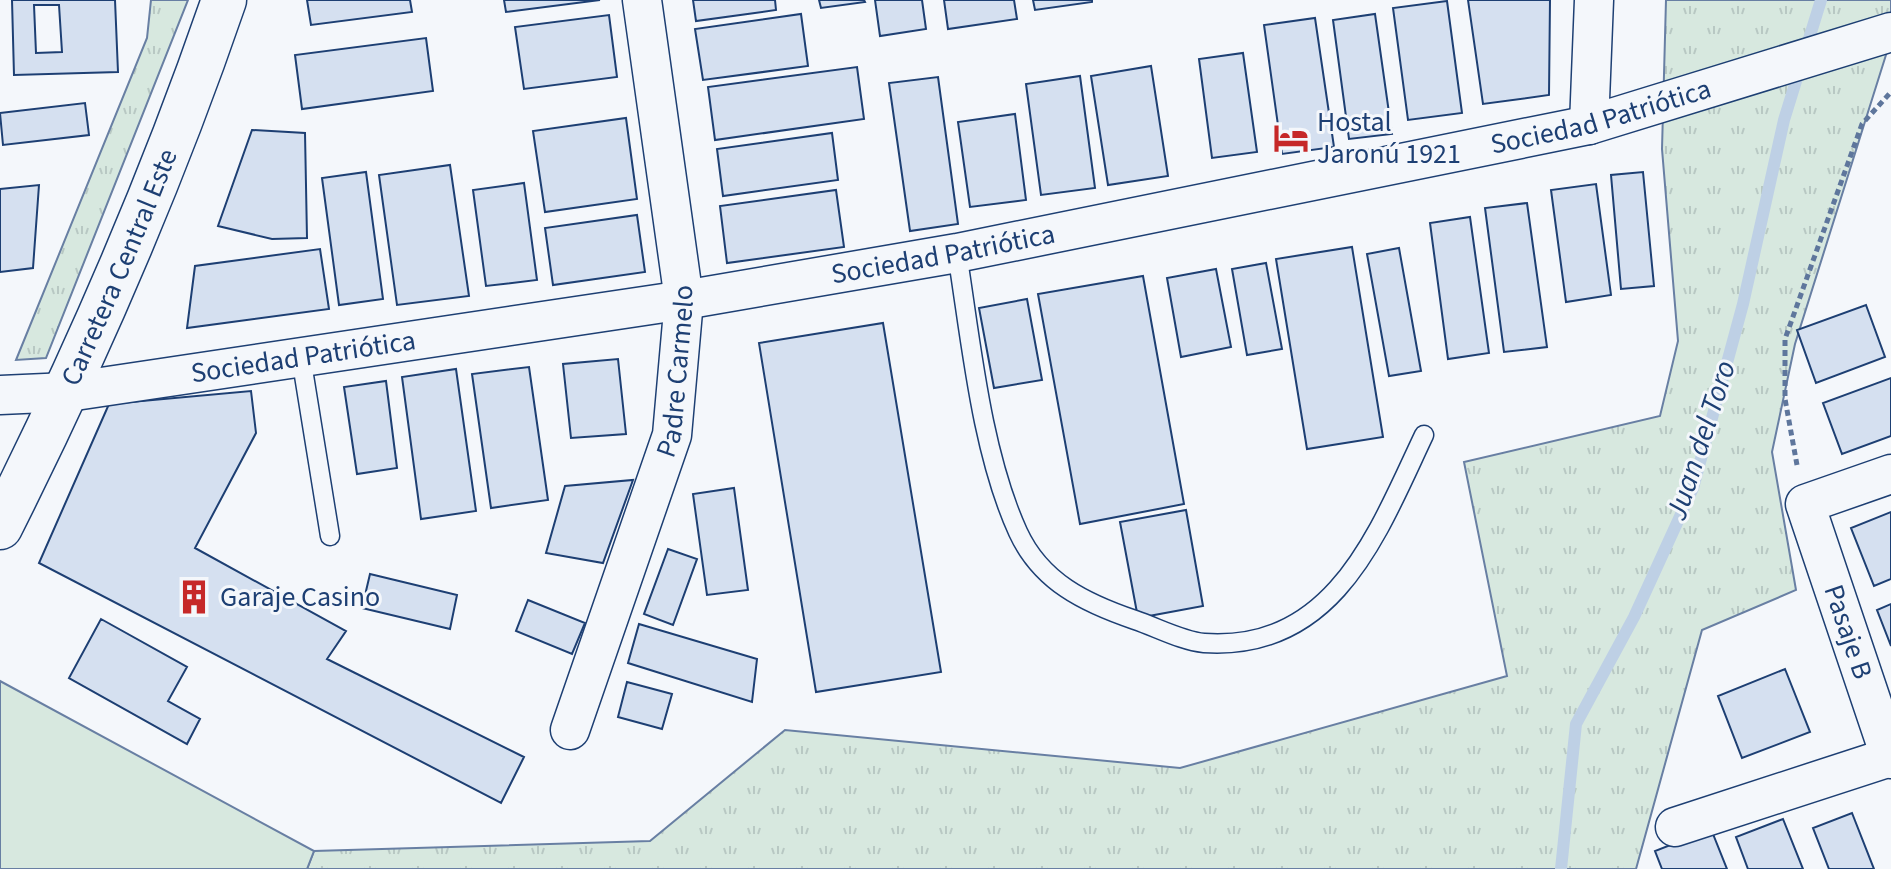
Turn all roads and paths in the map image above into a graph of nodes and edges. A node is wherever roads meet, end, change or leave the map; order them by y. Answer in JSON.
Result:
{"nodes":[{"id":1,"x":224,"y":0,"type":"edge"},
{"id":2,"x":642,"y":0,"type":"edge"},
{"id":3,"x":1594,"y":0,"type":"edge"},
{"id":4,"x":1880,"y":35,"type":"edge"},
{"id":5,"x":1891,"y":94,"type":"edge"},
{"id":6,"x":1589,"y":125,"type":"junction"},
{"id":7,"x":957,"y":253,"type":"junction"},
{"id":8,"x":684,"y":300,"type":"junction"},
{"id":9,"x":301,"y":357,"type":"junction"},
{"id":10,"x":68,"y":392,"type":"junction"},
{"id":11,"x":0,"y":395,"type":"edge"},
{"id":12,"x":1424,"y":435,"type":"dead end"},
{"id":13,"x":1891,"y":474,"type":"edge"},
{"id":14,"x":1805,"y":504,"type":"junction"},
{"id":15,"x":0,"y":527,"type":"edge"},
{"id":16,"x":330,"y":536,"type":"dead end"},
{"id":17,"x":570,"y":730,"type":"dead end"},
{"id":18,"x":1891,"y":758,"type":"edge"},
{"id":19,"x":1675,"y":827,"type":"dead end"}],
"edges":[{"from":1,"to":10,"type":"main road","name":"Carretera Central Este"},
{"from":2,"to":8,"type":"street","name":"Padre Carmelo"},
{"from":3,"to":6,"type":"street"},
{"from":4,"to":6,"type":"street","name":"Sociedad Patriótica"},
{"from":5,"to":14,"type":"path"},
{"from":6,"to":7,"type":"street","name":"Sociedad Patriótica"},
{"from":7,"to":8,"type":"street","name":"Sociedad Patriótica"},
{"from":7,"to":12,"type":"lane"},
{"from":8,"to":9,"type":"street","name":"Sociedad Patriótica"},
{"from":8,"to":17,"type":"street","name":"Padre Carmelo"},
{"from":9,"to":10,"type":"street","name":"Sociedad Patriótica"},
{"from":9,"to":16,"type":"lane"},
{"from":10,"to":11,"type":"street","name":"Sociedad Patriótica"},
{"from":10,"to":15,"type":"main road","name":"Carretera Central Este"},
{"from":13,"to":14,"type":"street"},
{"from":14,"to":18,"type":"street","name":"Pasaje B"},
{"from":18,"to":19,"type":"street"}]}
